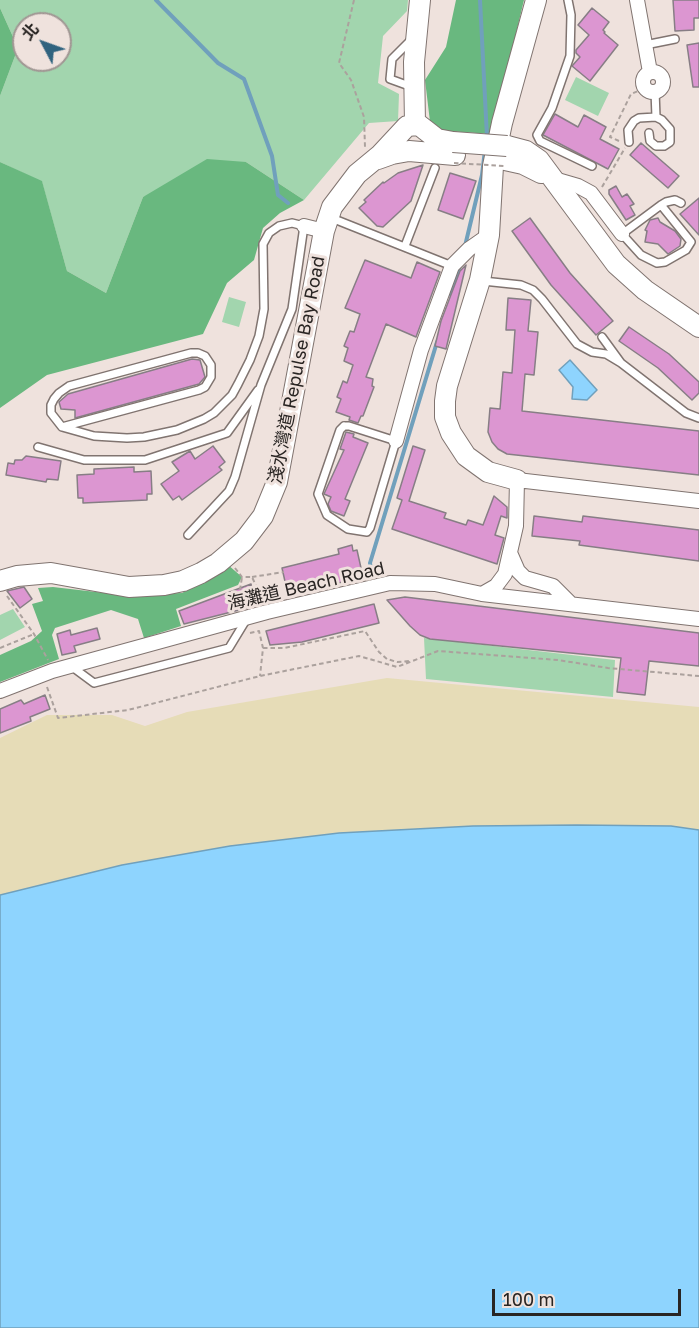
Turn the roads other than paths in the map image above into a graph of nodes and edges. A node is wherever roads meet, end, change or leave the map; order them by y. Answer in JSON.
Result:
{"nodes":[{"id":1,"x":420,"y":0,"type":"edge"},
{"id":2,"x":536,"y":0,"type":"edge"},
{"id":3,"x":568,"y":0,"type":"edge"},
{"id":4,"x":637,"y":0,"type":"edge"},
{"id":5,"x":675,"y":39,"type":"dead end"},
{"id":6,"x":645,"y":45,"type":"junction"},
{"id":7,"x":655,"y":91,"type":"joint"},
{"id":8,"x":656,"y":117,"type":"junction"},
{"id":9,"x":415,"y":128,"type":"junction"},
{"id":10,"x":649,"y":133,"type":"dead end"},
{"id":11,"x":629,"y":142,"type":"dead end"},
{"id":12,"x":414,"y":151,"type":"junction"},
{"id":13,"x":454,"y":153,"type":"junction"},
{"id":14,"x":367,"y":159,"type":"junction"},
{"id":15,"x":592,"y":166,"type":"dead end"},
{"id":16,"x":435,"y":168,"type":"dead end"},
{"id":17,"x":554,"y":179,"type":"junction"},
{"id":18,"x":681,"y":203,"type":"dead end"},
{"id":19,"x":661,"y":205,"type":"junction"},
{"id":20,"x":326,"y":224,"type":"junction"},
{"id":21,"x":304,"y":226,"type":"junction"},
{"id":22,"x":622,"y":234,"type":"junction"},
{"id":23,"x":484,"y":238,"type":"junction"},
{"id":24,"x":405,"y":246,"type":"junction"},
{"id":25,"x":456,"y":261,"type":"junction"},
{"id":26,"x":480,"y":280,"type":"junction"},
{"id":27,"x":699,"y":327,"type":"edge"},
{"id":28,"x":603,"y":337,"type":"dead end"},
{"id":29,"x":621,"y":363,"type":"junction"},
{"id":30,"x":261,"y":385,"type":"junction"},
{"id":31,"x":699,"y":418,"type":"edge"},
{"id":32,"x":62,"y":427,"type":"junction"},
{"id":33,"x":396,"y":441,"type":"junction"},
{"id":34,"x":38,"y":447,"type":"dead end"},
{"id":35,"x":517,"y":480,"type":"junction"},
{"id":36,"x":699,"y":501,"type":"edge"},
{"id":37,"x":188,"y":535,"type":"dead end"},
{"id":38,"x":511,"y":555,"type":"junction"},
{"id":39,"x":3,"y":588,"type":"edge"},
{"id":40,"x":482,"y":594,"type":"junction"},
{"id":41,"x":570,"y":603,"type":"junction"},
{"id":42,"x":248,"y":617,"type":"junction"},
{"id":43,"x":699,"y":620,"type":"edge"},
{"id":44,"x":71,"y":666,"type":"junction"},
{"id":45,"x":0,"y":691,"type":"edge"}],
"edges":[{"from":1,"to":9,"type":"main road"},
{"from":2,"to":23,"type":"main road"},
{"from":3,"to":15,"type":"lane"},
{"from":4,"to":6,"type":"street"},
{"from":5,"to":6,"type":"lane"},
{"from":6,"to":7,"type":"street"},
{"from":7,"to":8,"type":"lane"},
{"from":8,"to":10,"type":"lane"},
{"from":8,"to":11,"type":"lane"},
{"from":9,"to":12,"type":"main road"},
{"from":9,"to":13,"type":"main road","name":"淺水灣道 Repulse Bay Road"},
{"from":9,"to":14,"type":"main road","name":"淺水灣道 Repulse Bay Road"},
{"from":12,"to":13,"type":"main road","name":"淺水灣道 Repulse Bay Road"},
{"from":12,"to":14,"type":"main road","name":"淺水灣道 Repulse Bay Road"},
{"from":13,"to":17,"type":"main road","name":"淺水灣道 Repulse Bay Road","bridge":true},
{"from":14,"to":20,"type":"main road","name":"淺水灣道 Repulse Bay Road"},
{"from":16,"to":24,"type":"lane"},
{"from":17,"to":22,"type":"street"},
{"from":17,"to":27,"type":"main road","name":"淺水灣道 Repulse Bay Road"},
{"from":18,"to":19,"type":"lane"},
{"from":19,"to":22,"type":"lane"},
{"from":19,"to":22,"type":"lane"},
{"from":20,"to":21,"type":"street"},
{"from":20,"to":24,"type":"lane"},
{"from":20,"to":39,"type":"main road","name":"淺水灣道 Repulse Bay Road"},
{"from":21,"to":30,"type":"lane"},
{"from":21,"to":32,"type":"lane"},
{"from":23,"to":25,"type":"street"},
{"from":23,"to":26,"type":"main road"},
{"from":24,"to":25,"type":"lane"},
{"from":25,"to":33,"type":"street"},
{"from":26,"to":29,"type":"lane"},
{"from":26,"to":35,"type":"main road"},
{"from":28,"to":29,"type":"lane"},
{"from":29,"to":31,"type":"lane"},
{"from":30,"to":34,"type":"lane"},
{"from":30,"to":37,"type":"lane"},
{"from":32,"to":32,"type":"lane"},
{"from":33,"to":33,"type":"lane"},
{"from":35,"to":36,"type":"street"},
{"from":35,"to":38,"type":"street"},
{"from":38,"to":40,"type":"street"},
{"from":38,"to":41,"type":"street"},
{"from":40,"to":41,"type":"street","name":"海灘道 Beach Road"},
{"from":40,"to":42,"type":"street","name":"海灘道 Beach Road"},
{"from":41,"to":43,"type":"street","name":"海灘道 Beach Road"},
{"from":42,"to":44,"type":"street","name":"海灘道 Beach Road"},
{"from":42,"to":44,"type":"lane"},
{"from":44,"to":45,"type":"street","name":"海灘道 Beach Road"}]}
